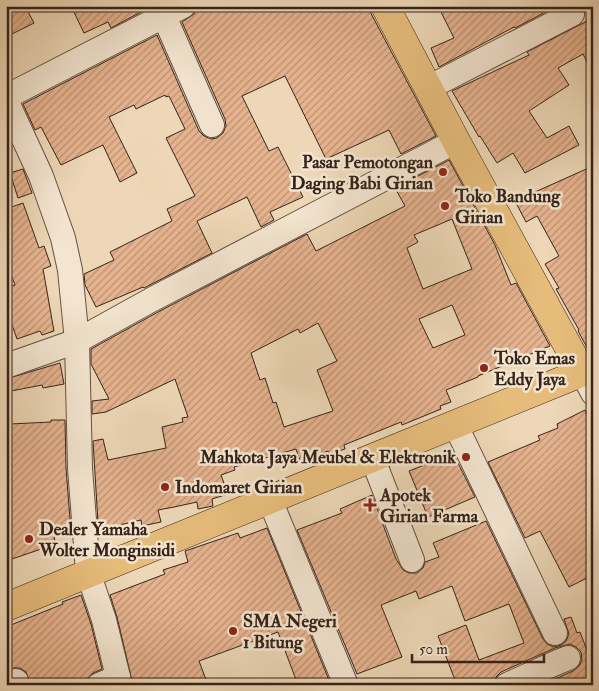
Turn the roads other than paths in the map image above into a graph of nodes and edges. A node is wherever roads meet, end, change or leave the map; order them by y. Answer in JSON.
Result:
{"nodes":[{"id":1,"x":385,"y":6,"type":"edge"},
{"id":2,"x":174,"y":11,"type":"edge"},
{"id":3,"x":572,"y":14,"type":"dead end"},
{"id":4,"x":428,"y":88,"type":"junction"},
{"id":5,"x":6,"y":99,"type":"edge"},
{"id":6,"x":212,"y":125,"type":"dead end"},
{"id":7,"x":456,"y":141,"type":"junction"},
{"id":8,"x":77,"y":341,"type":"junction"},
{"id":9,"x":6,"y":366,"type":"edge"},
{"id":10,"x":589,"y":378,"type":"edge"},
{"id":11,"x":455,"y":424,"type":"junction"},
{"id":12,"x":372,"y":458,"type":"junction"},
{"id":13,"x":270,"y":500,"type":"junction"},
{"id":14,"x":412,"y":560,"type":"dead end"},
{"id":15,"x":88,"y":572,"type":"junction"},
{"id":16,"x":6,"y":607,"type":"edge"},
{"id":17,"x":555,"y":633,"type":"dead end"},
{"id":18,"x":568,"y":658,"type":"dead end"},
{"id":19,"x":112,"y":682,"type":"edge"},
{"id":20,"x":346,"y":685,"type":"edge"},
{"id":21,"x":507,"y":685,"type":"edge"}],
"edges":[{"from":1,"to":4,"type":"highway"},
{"from":2,"to":5,"type":"street"},
{"from":2,"to":6,"type":"street"},
{"from":3,"to":4,"type":"street"},
{"from":4,"to":7,"type":"highway"},
{"from":5,"to":8,"type":"street"},
{"from":7,"to":8,"type":"street"},
{"from":7,"to":10,"type":"highway"},
{"from":8,"to":9,"type":"street"},
{"from":8,"to":15,"type":"street"},
{"from":10,"to":11,"type":"highway"},
{"from":11,"to":12,"type":"highway"},
{"from":11,"to":17,"type":"street"},
{"from":12,"to":13,"type":"highway"},
{"from":12,"to":14,"type":"street"},
{"from":13,"to":15,"type":"highway"},
{"from":13,"to":20,"type":"street"},
{"from":15,"to":16,"type":"highway"},
{"from":15,"to":19,"type":"street"},
{"from":18,"to":21,"type":"street"}]}
